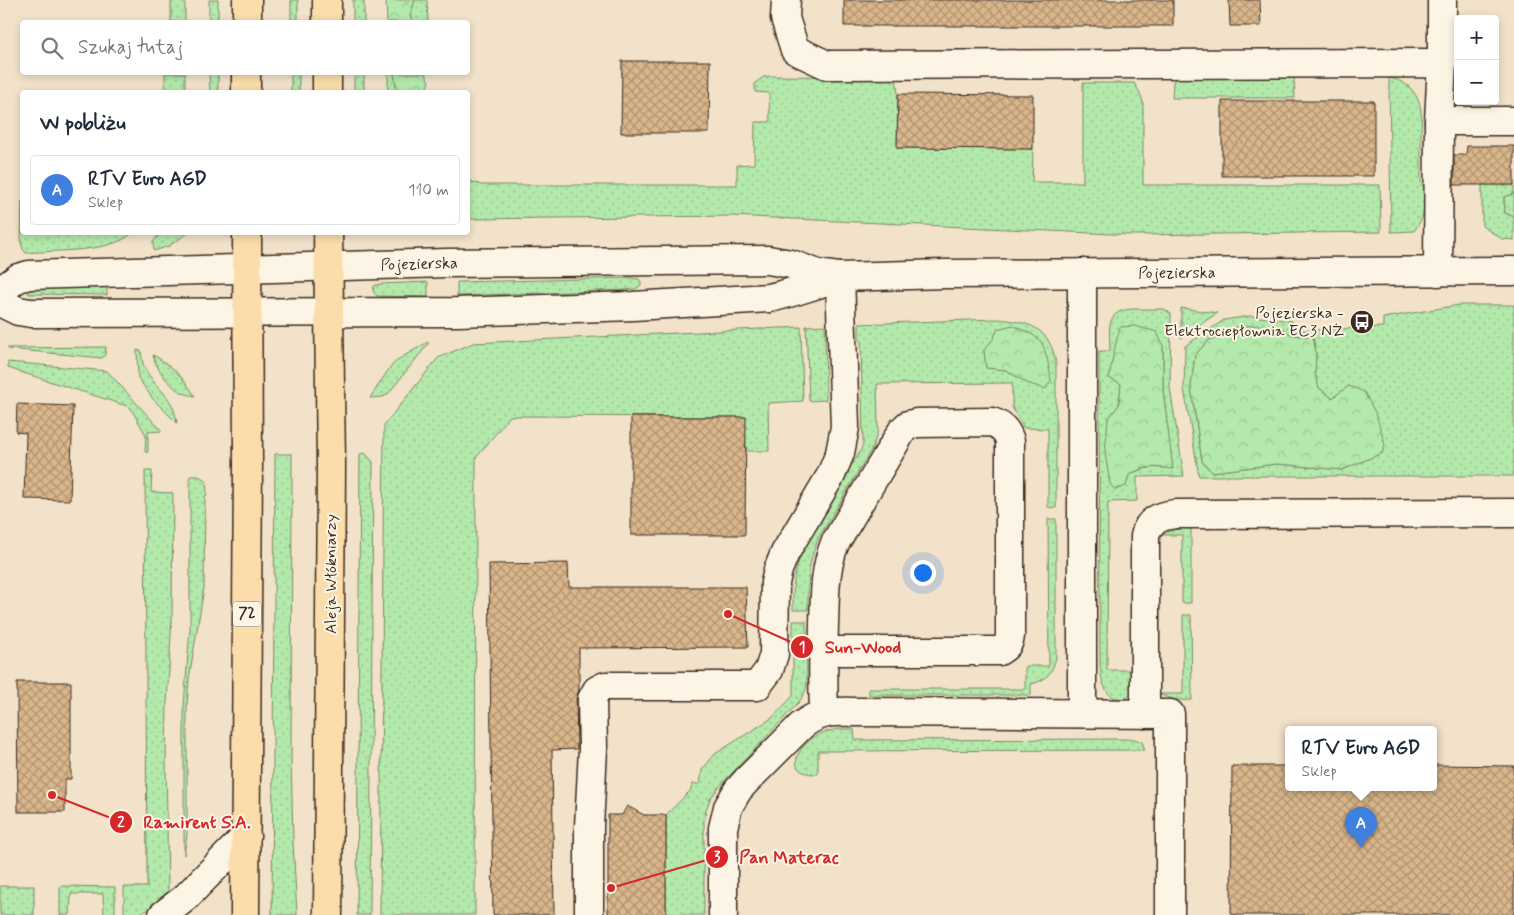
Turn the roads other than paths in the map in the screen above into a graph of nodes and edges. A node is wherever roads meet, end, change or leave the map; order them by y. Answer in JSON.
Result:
{"nodes":[{"id":1,"x":246,"y":0,"type":"edge"},
{"id":2,"x":327,"y":0,"type":"edge"},
{"id":3,"x":786,"y":0,"type":"edge"},
{"id":4,"x":1442,"y":0,"type":"edge"},
{"id":5,"x":246,"y":20,"type":"edge"},
{"id":6,"x":327,"y":20,"type":"edge"},
{"id":7,"x":1442,"y":63,"type":"junction"},
{"id":8,"x":246,"y":75,"type":"edge"},
{"id":9,"x":327,"y":75,"type":"edge"},
{"id":10,"x":246,"y":90,"type":"edge"},
{"id":11,"x":327,"y":90,"type":"edge"},
{"id":12,"x":1439,"y":121,"type":"junction"},
{"id":13,"x":1514,"y":121,"type":"edge"},
{"id":14,"x":247,"y":235,"type":"edge"},
{"id":15,"x":328,"y":235,"type":"edge"},
{"id":16,"x":328,"y":267,"type":"junction"},
{"id":17,"x":248,"y":269,"type":"junction"},
{"id":18,"x":1514,"y":271,"type":"edge"},
{"id":19,"x":1438,"y":272,"type":"junction"},
{"id":20,"x":1082,"y":273,"type":"junction"},
{"id":21,"x":840,"y":277,"type":"junction"},
{"id":22,"x":0,"y":291,"type":"edge"},
{"id":23,"x":0,"y":302,"type":"edge"},
{"id":24,"x":248,"y":313,"type":"junction"},
{"id":25,"x":329,"y":313,"type":"junction"},
{"id":26,"x":1514,"y":513,"type":"edge"},
{"id":27,"x":823,"y":651,"type":"junction"},
{"id":28,"x":824,"y":713,"type":"junction"},
{"id":29,"x":1082,"y":713,"type":"junction"},
{"id":30,"x":1158,"y":714,"type":"junction"},
{"id":31,"x":246,"y":836,"type":"junction"},
{"id":32,"x":163,"y":915,"type":"edge"},
{"id":33,"x":245,"y":915,"type":"edge"},
{"id":34,"x":328,"y":915,"type":"edge"},
{"id":35,"x":589,"y":915,"type":"edge"},
{"id":36,"x":723,"y":915,"type":"edge"},
{"id":37,"x":1170,"y":915,"type":"edge"}],
"edges":[{"from":1,"to":5,"type":"main road"},
{"from":2,"to":6,"type":"main road"},
{"from":3,"to":7,"type":"street"},
{"from":4,"to":7,"type":"street"},
{"from":7,"to":12,"type":"street"},
{"from":8,"to":10,"type":"main road"},
{"from":9,"to":11,"type":"main road"},
{"from":12,"to":13,"type":"street"},
{"from":12,"to":19,"type":"street"},
{"from":14,"to":17,"type":"main road","number":"72"},
{"from":15,"to":16,"type":"main road","name":"Aleja Włókniarzy"},
{"from":16,"to":17,"type":"street","name":"Pojezierska"},
{"from":16,"to":21,"type":"street","name":"Pojezierska"},
{"from":16,"to":25,"type":"main road","name":"Aleja Włókniarzy"},
{"from":17,"to":22,"type":"street","name":"Pojezierska"},
{"from":17,"to":24,"type":"main road","number":"72"},
{"from":18,"to":19,"type":"street","name":"Pojezierska"},
{"from":19,"to":20,"type":"street","name":"Pojezierska"},
{"from":20,"to":21,"type":"street","name":"Pojezierska"},
{"from":20,"to":29,"type":"street"},
{"from":21,"to":25,"type":"street","name":"Pojezierska"},
{"from":21,"to":35,"type":"street"},
{"from":23,"to":24,"type":"street","name":"Pojezierska"},
{"from":24,"to":25,"type":"street","name":"Pojezierska"},
{"from":24,"to":31,"type":"main road","number":"72"},
{"from":25,"to":34,"type":"main road","name":"Aleja Włókniarzy"},
{"from":26,"to":30,"type":"street"},
{"from":27,"to":27,"type":"street"},
{"from":27,"to":28,"type":"street"},
{"from":28,"to":29,"type":"street"},
{"from":28,"to":36,"type":"street"},
{"from":29,"to":30,"type":"street"},
{"from":30,"to":37,"type":"street"},
{"from":31,"to":32,"type":"street"},
{"from":31,"to":33,"type":"main road","number":"72"}]}
